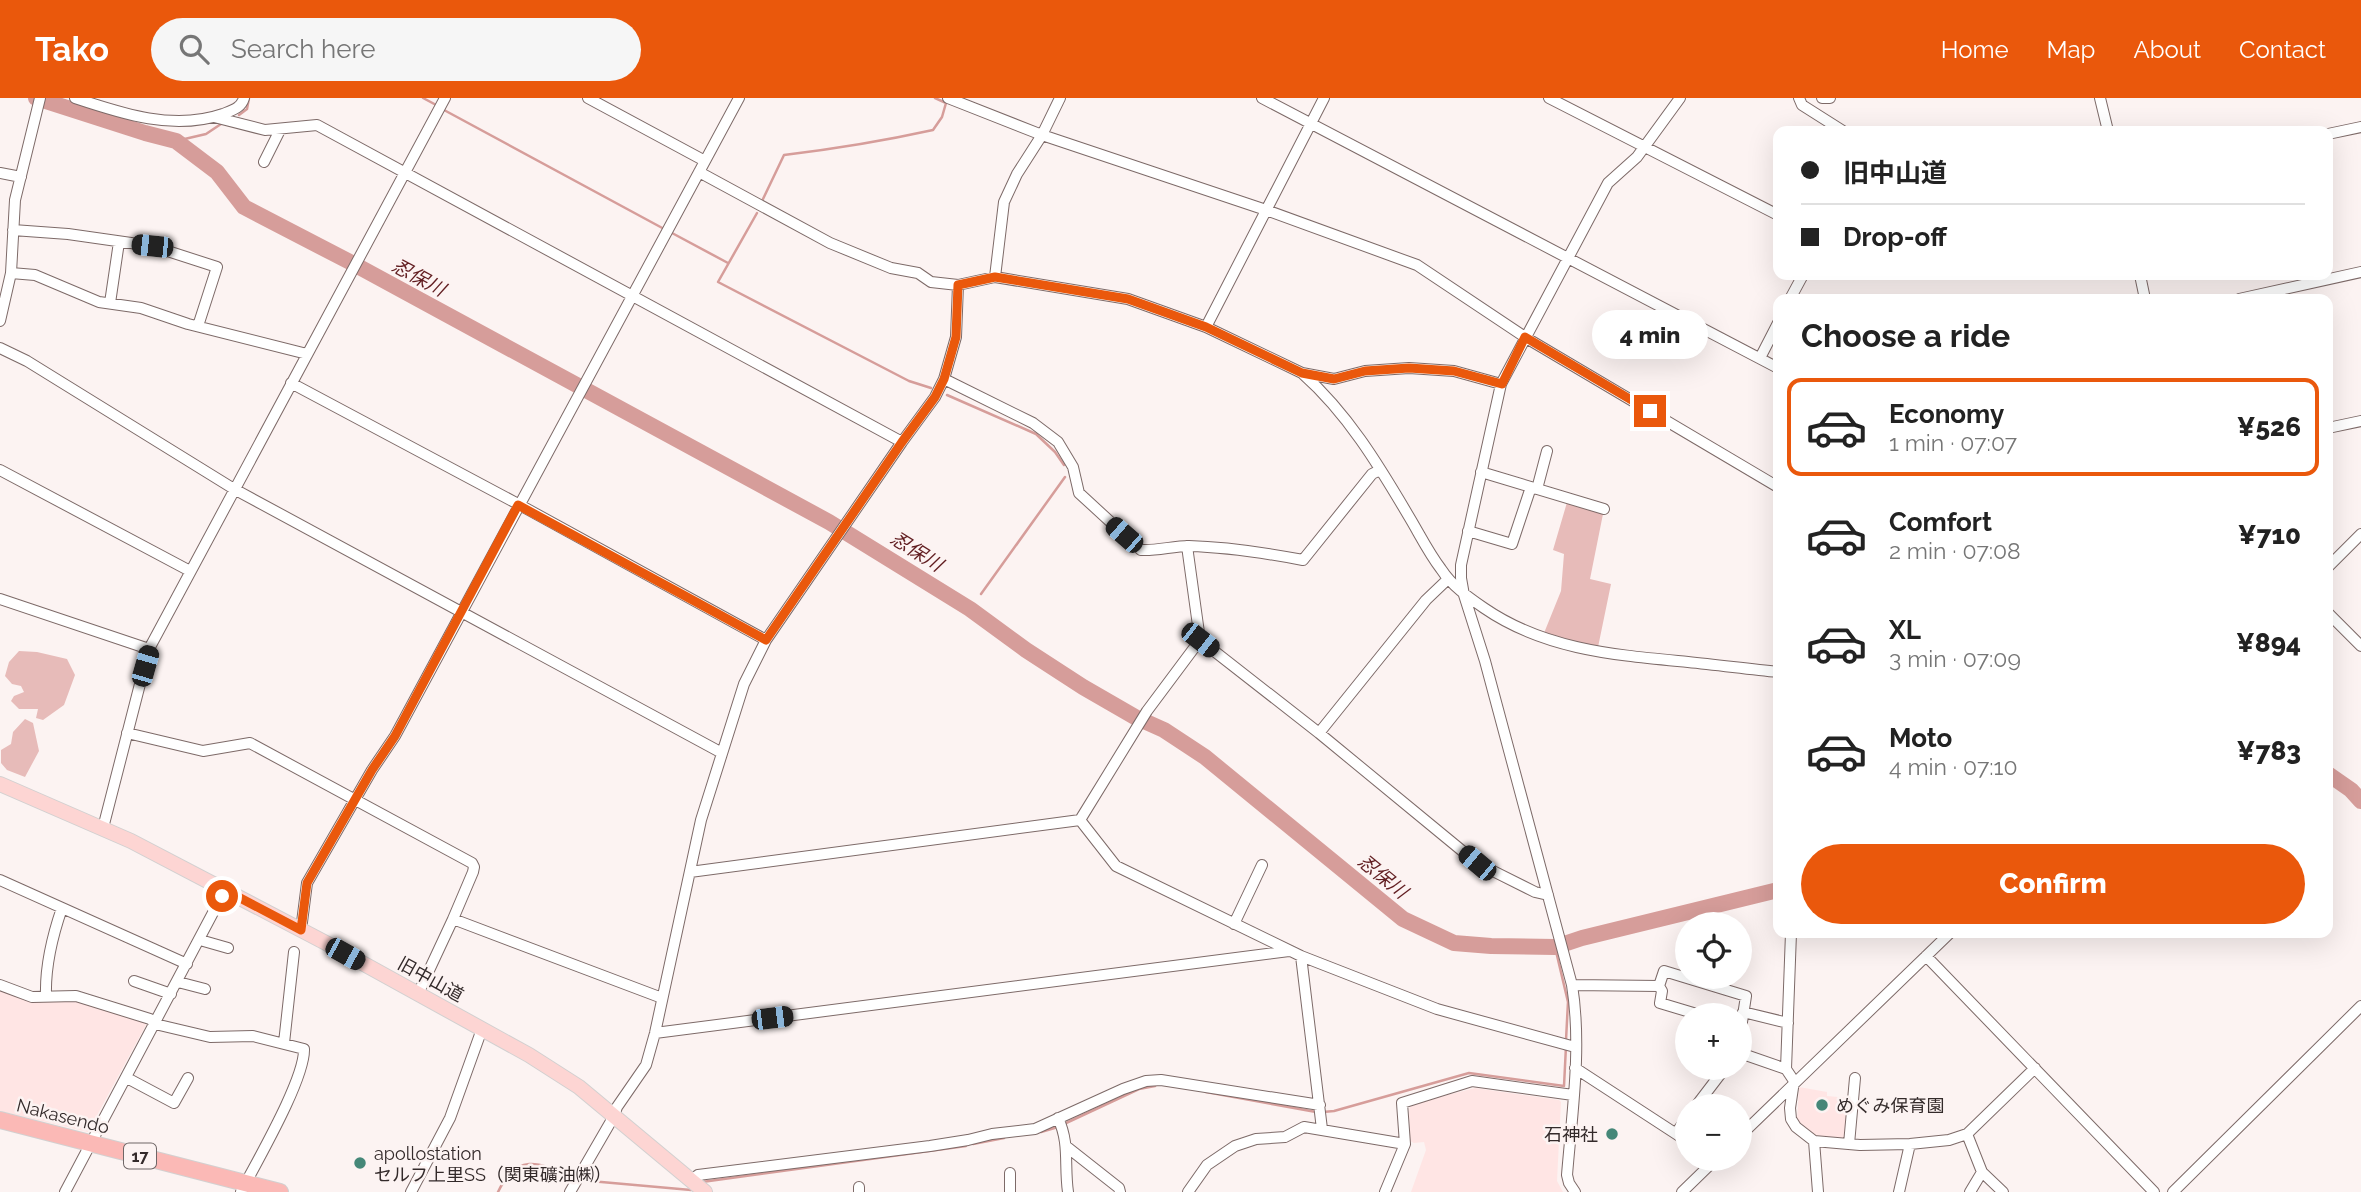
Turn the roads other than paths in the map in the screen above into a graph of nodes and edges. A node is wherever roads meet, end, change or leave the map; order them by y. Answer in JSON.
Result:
{"nodes":[{"id":1,"x":75,"y":98,"type":"edge"},
{"id":2,"x":244,"y":98,"type":"edge"},
{"id":3,"x":445,"y":98,"type":"edge"},
{"id":4,"x":588,"y":98,"type":"edge"},
{"id":5,"x":739,"y":98,"type":"edge"},
{"id":6,"x":948,"y":98,"type":"edge"},
{"id":7,"x":1060,"y":98,"type":"edge"},
{"id":8,"x":1262,"y":98,"type":"edge"},
{"id":9,"x":1324,"y":98,"type":"edge"},
{"id":10,"x":1549,"y":98,"type":"edge"},
{"id":11,"x":1681,"y":98,"type":"edge"},
{"id":12,"x":1799,"y":98,"type":"edge"},
{"id":13,"x":1822,"y":98,"type":"edge"},
{"id":14,"x":1830,"y":98,"type":"edge"},
{"id":15,"x":2100,"y":98,"type":"edge"},
{"id":16,"x":39,"y":103,"type":"edge"},
{"id":17,"x":214,"y":117,"type":"junction"},
{"id":18,"x":1310,"y":123,"type":"junction"},
{"id":19,"x":1835,"y":126,"type":"edge"},
{"id":20,"x":2107,"y":126,"type":"edge"},
{"id":21,"x":2361,"y":127,"type":"edge"},
{"id":22,"x":280,"y":130,"type":"junction"},
{"id":23,"x":2333,"y":133,"type":"edge"},
{"id":24,"x":1042,"y":135,"type":"junction"},
{"id":25,"x":1645,"y":147,"type":"junction"},
{"id":26,"x":264,"y":162,"type":"dead end"},
{"id":27,"x":705,"y":162,"type":"junction"},
{"id":28,"x":699,"y":172,"type":"junction"},
{"id":29,"x":0,"y":173,"type":"edge"},
{"id":30,"x":405,"y":173,"type":"junction"},
{"id":31,"x":21,"y":177,"type":"junction"},
{"id":32,"x":1266,"y":210,"type":"junction"},
{"id":33,"x":1773,"y":212,"type":"edge"},
{"id":34,"x":13,"y":230,"type":"junction"},
{"id":35,"x":119,"y":242,"type":"junction"},
{"id":36,"x":1568,"y":258,"type":"junction"},
{"id":37,"x":2361,"y":272,"type":"edge"},
{"id":38,"x":11,"y":273,"type":"junction"},
{"id":39,"x":995,"y":277,"type":"junction"},
{"id":40,"x":2333,"y":278,"type":"edge"},
{"id":41,"x":2325,"y":280,"type":"edge"},
{"id":42,"x":958,"y":285,"type":"junction"},
{"id":43,"x":2262,"y":294,"type":"edge"},
{"id":44,"x":631,"y":296,"type":"junction"},
{"id":45,"x":110,"y":303,"type":"junction"},
{"id":46,"x":0,"y":321,"type":"edge"},
{"id":47,"x":198,"y":326,"type":"junction"},
{"id":48,"x":1206,"y":327,"type":"junction"},
{"id":49,"x":1773,"y":333,"type":"edge"},
{"id":50,"x":1525,"y":337,"type":"junction"},
{"id":51,"x":0,"y":348,"type":"edge"},
{"id":52,"x":307,"y":354,"type":"junction"},
{"id":53,"x":1760,"y":358,"type":"junction"},
{"id":54,"x":1773,"y":365,"type":"edge"},
{"id":55,"x":1302,"y":373,"type":"junction"},
{"id":56,"x":944,"y":379,"type":"junction"},
{"id":57,"x":291,"y":383,"type":"junction"},
{"id":58,"x":1502,"y":384,"type":"junction"},
{"id":59,"x":2361,"y":421,"type":"edge"},
{"id":60,"x":2333,"y":427,"type":"edge"},
{"id":61,"x":902,"y":442,"type":"junction"},
{"id":62,"x":1547,"y":450,"type":"dead end"},
{"id":63,"x":0,"y":470,"type":"edge"},
{"id":64,"x":1380,"y":470,"type":"junction"},
{"id":65,"x":1481,"y":472,"type":"junction"},
{"id":66,"x":1773,"y":484,"type":"edge"},
{"id":67,"x":1534,"y":488,"type":"junction"},
{"id":68,"x":234,"y":489,"type":"junction"},
{"id":69,"x":518,"y":505,"type":"junction"},
{"id":70,"x":1604,"y":509,"type":"dead end"},
{"id":71,"x":1468,"y":531,"type":"junction"},
{"id":72,"x":2361,"y":534,"type":"edge"},
{"id":73,"x":1187,"y":546,"type":"junction"},
{"id":74,"x":2333,"y":562,"type":"edge"},
{"id":75,"x":190,"y":571,"type":"junction"},
{"id":76,"x":1448,"y":579,"type":"junction"},
{"id":77,"x":1464,"y":594,"type":"junction"},
{"id":78,"x":0,"y":599,"type":"edge"},
{"id":79,"x":460,"y":612,"type":"junction"},
{"id":80,"x":2333,"y":618,"type":"edge"},
{"id":81,"x":766,"y":640,"type":"junction"},
{"id":82,"x":1200,"y":640,"type":"junction"},
{"id":83,"x":2361,"y":646,"type":"edge"},
{"id":84,"x":149,"y":649,"type":"junction"},
{"id":85,"x":1773,"y":670,"type":"edge"},
{"id":86,"x":127,"y":733,"type":"junction"},
{"id":87,"x":1319,"y":733,"type":"junction"},
{"id":88,"x":722,"y":753,"type":"junction"},
{"id":89,"x":0,"y":784,"type":"edge"},
{"id":90,"x":356,"y":799,"type":"junction"},
{"id":91,"x":1080,"y":820,"type":"junction"},
{"id":92,"x":103,"y":828,"type":"junction"},
{"id":93,"x":1262,"y":865,"type":"dead end"},
{"id":94,"x":690,"y":872,"type":"junction"},
{"id":95,"x":0,"y":880,"type":"edge"},
{"id":96,"x":225,"y":890,"type":"junction"},
{"id":97,"x":1548,"y":895,"type":"junction"},
{"id":98,"x":62,"y":908,"type":"junction"},
{"id":99,"x":453,"y":919,"type":"junction"},
{"id":100,"x":1234,"y":924,"type":"junction"},
{"id":101,"x":301,"y":930,"type":"junction"},
{"id":102,"x":1791,"y":938,"type":"edge"},
{"id":103,"x":1945,"y":938,"type":"edge"},
{"id":104,"x":200,"y":940,"type":"junction"},
{"id":105,"x":228,"y":948,"type":"dead end"},
{"id":106,"x":1289,"y":951,"type":"junction"},
{"id":107,"x":294,"y":952,"type":"dead end"},
{"id":108,"x":1301,"y":956,"type":"junction"},
{"id":109,"x":1926,"y":956,"type":"junction"},
{"id":110,"x":187,"y":964,"type":"junction"},
{"id":111,"x":134,"y":981,"type":"dead end"},
{"id":112,"x":178,"y":982,"type":"junction"},
{"id":113,"x":0,"y":985,"type":"edge"},
{"id":114,"x":1572,"y":985,"type":"junction"},
{"id":115,"x":1659,"y":986,"type":"junction"},
{"id":116,"x":205,"y":989,"type":"dead end"},
{"id":117,"x":172,"y":994,"type":"junction"},
{"id":118,"x":418,"y":994,"type":"junction"},
{"id":119,"x":46,"y":996,"type":"junction"},
{"id":120,"x":662,"y":998,"type":"junction"},
{"id":121,"x":1745,"y":1003,"type":"edge"},
{"id":122,"x":2361,"y":1006,"type":"edge"},
{"id":123,"x":1675,"y":1008,"type":"edge"},
{"id":124,"x":1752,"y":1014,"type":"edge"},
{"id":125,"x":1788,"y":1023,"type":"junction"},
{"id":126,"x":155,"y":1024,"type":"junction"},
{"id":127,"x":482,"y":1029,"type":"junction"},
{"id":128,"x":655,"y":1033,"type":"junction"},
{"id":129,"x":284,"y":1043,"type":"junction"},
{"id":130,"x":1575,"y":1047,"type":"junction"},
{"id":131,"x":1752,"y":1057,"type":"edge"},
{"id":132,"x":1575,"y":1068,"type":"junction"},
{"id":133,"x":2035,"y":1068,"type":"junction"},
{"id":134,"x":1786,"y":1069,"type":"junction"},
{"id":135,"x":127,"y":1078,"type":"junction"},
{"id":136,"x":188,"y":1078,"type":"dead end"},
{"id":137,"x":1855,"y":1078,"type":"dead end"},
{"id":138,"x":1716,"y":1080,"type":"edge"},
{"id":139,"x":1794,"y":1081,"type":"junction"},
{"id":140,"x":1705,"y":1094,"type":"edge"},
{"id":141,"x":1573,"y":1095,"type":"junction"},
{"id":142,"x":1320,"y":1105,"type":"junction"},
{"id":143,"x":614,"y":1116,"type":"junction"},
{"id":144,"x":1058,"y":1118,"type":"junction"},
{"id":145,"x":0,"y":1120,"type":"edge"},
{"id":146,"x":1752,"y":1124,"type":"edge"},
{"id":147,"x":1322,"y":1129,"type":"junction"},
{"id":148,"x":1675,"y":1133,"type":"edge"},
{"id":149,"x":1967,"y":1134,"type":"junction"},
{"id":150,"x":1814,"y":1142,"type":"junction"},
{"id":151,"x":91,"y":1144,"type":"junction"},
{"id":152,"x":1405,"y":1144,"type":"junction"},
{"id":153,"x":1849,"y":1144,"type":"junction"},
{"id":154,"x":1910,"y":1144,"type":"junction"},
{"id":155,"x":1067,"y":1147,"type":"junction"},
{"id":156,"x":1704,"y":1171,"type":"edge"},
{"id":157,"x":1982,"y":1172,"type":"junction"},
{"id":158,"x":1010,"y":1173,"type":"dead end"},
{"id":159,"x":697,"y":1186,"type":"edge"},
{"id":160,"x":243,"y":1188,"type":"edge"},
{"id":161,"x":65,"y":1192,"type":"edge"},
{"id":162,"x":280,"y":1192,"type":"edge"},
{"id":163,"x":411,"y":1192,"type":"edge"},
{"id":164,"x":570,"y":1192,"type":"edge"},
{"id":165,"x":1010,"y":1192,"type":"edge"},
{"id":166,"x":1068,"y":1192,"type":"edge"},
{"id":167,"x":1120,"y":1192,"type":"edge"},
{"id":168,"x":1188,"y":1192,"type":"edge"},
{"id":169,"x":1385,"y":1192,"type":"edge"},
{"id":170,"x":1575,"y":1192,"type":"edge"},
{"id":171,"x":1682,"y":1192,"type":"edge"},
{"id":172,"x":1818,"y":1192,"type":"edge"},
{"id":173,"x":1899,"y":1192,"type":"edge"},
{"id":174,"x":1970,"y":1192,"type":"edge"},
{"id":175,"x":2003,"y":1192,"type":"edge"},
{"id":176,"x":2154,"y":1192,"type":"edge"},
{"id":177,"x":2173,"y":1192,"type":"edge"}],
"edges":[{"from":1,"to":17,"type":"street"},
{"from":2,"to":17,"type":"street"},
{"from":3,"to":30,"type":"street"},
{"from":4,"to":27,"type":"street"},
{"from":5,"to":27,"type":"street"},
{"from":6,"to":24,"type":"street"},
{"from":7,"to":24,"type":"street"},
{"from":8,"to":18,"type":"street"},
{"from":9,"to":18,"type":"street"},
{"from":10,"to":25,"type":"street"},
{"from":11,"to":25,"type":"street"},
{"from":12,"to":19,"type":"street"},
{"from":13,"to":14,"type":"street"},
{"from":15,"to":20,"type":"street"},
{"from":16,"to":31,"type":"street"},
{"from":17,"to":22,"type":"street"},
{"from":18,"to":32,"type":"street"},
{"from":18,"to":36,"type":"street"},
{"from":21,"to":23,"type":"street"},
{"from":22,"to":26,"type":"street"},
{"from":22,"to":30,"type":"street"},
{"from":24,"to":32,"type":"street"},
{"from":24,"to":39,"type":"street"},
{"from":25,"to":33,"type":"street"},
{"from":25,"to":36,"type":"street"},
{"from":27,"to":28,"type":"street"},
{"from":28,"to":42,"type":"street"},
{"from":28,"to":44,"type":"street"},
{"from":29,"to":31,"type":"street"},
{"from":30,"to":44,"type":"street"},
{"from":30,"to":52,"type":"street"},
{"from":31,"to":34,"type":"street"},
{"from":32,"to":48,"type":"street"},
{"from":32,"to":50,"type":"street"},
{"from":34,"to":35,"type":"street"},
{"from":34,"to":38,"type":"street"},
{"from":35,"to":45,"type":"street"},
{"from":35,"to":47,"type":"street"},
{"from":36,"to":50,"type":"street"},
{"from":36,"to":53,"type":"street"},
{"from":37,"to":40,"type":"street"},
{"from":38,"to":45,"type":"street"},
{"from":38,"to":46,"type":"street"},
{"from":39,"to":42,"type":"street"},
{"from":39,"to":48,"type":"street"},
{"from":41,"to":43,"type":"street"},
{"from":42,"to":56,"type":"street"},
{"from":44,"to":61,"type":"street"},
{"from":44,"to":69,"type":"street"},
{"from":45,"to":47,"type":"street"},
{"from":47,"to":52,"type":"street"},
{"from":48,"to":55,"type":"street"},
{"from":49,"to":53,"type":"street"},
{"from":50,"to":58,"type":"street"},
{"from":50,"to":66,"type":"street"},
{"from":51,"to":68,"type":"street"},
{"from":52,"to":57,"type":"street"},
{"from":53,"to":54,"type":"street"},
{"from":55,"to":58,"type":"street"},
{"from":55,"to":64,"type":"street"},
{"from":56,"to":61,"type":"street"},
{"from":56,"to":73,"type":"street"},
{"from":57,"to":68,"type":"street"},
{"from":57,"to":69,"type":"street"},
{"from":58,"to":65,"type":"street"},
{"from":59,"to":60,"type":"street"},
{"from":61,"to":81,"type":"street"},
{"from":62,"to":67,"type":"street"},
{"from":63,"to":75,"type":"street"},
{"from":64,"to":73,"type":"street"},
{"from":64,"to":76,"type":"street"},
{"from":65,"to":67,"type":"street"},
{"from":65,"to":71,"type":"street"},
{"from":67,"to":70,"type":"street"},
{"from":67,"to":71,"type":"street"},
{"from":68,"to":75,"type":"street"},
{"from":68,"to":79,"type":"street"},
{"from":69,"to":79,"type":"street"},
{"from":69,"to":81,"type":"street"},
{"from":71,"to":77,"type":"street"},
{"from":72,"to":74,"type":"street"},
{"from":73,"to":82,"type":"street"},
{"from":75,"to":84,"type":"street"},
{"from":76,"to":77,"type":"street"},
{"from":76,"to":87,"type":"street"},
{"from":77,"to":85,"type":"street"},
{"from":77,"to":97,"type":"street"},
{"from":78,"to":84,"type":"street"},
{"from":79,"to":88,"type":"street"},
{"from":79,"to":90,"type":"street"},
{"from":80,"to":83,"type":"street"},
{"from":81,"to":88,"type":"street"},
{"from":82,"to":87,"type":"street"},
{"from":82,"to":91,"type":"street"},
{"from":84,"to":86,"type":"street"},
{"from":86,"to":90,"type":"street"},
{"from":86,"to":92,"type":"street"},
{"from":87,"to":97,"type":"street"},
{"from":88,"to":94,"type":"street"},
{"from":89,"to":92,"type":"main road","name":"旧中山道"},
{"from":90,"to":99,"type":"street"},
{"from":90,"to":101,"type":"street"},
{"from":91,"to":94,"type":"street"},
{"from":91,"to":100,"type":"street"},
{"from":92,"to":96,"type":"main road","name":"旧中山道"},
{"from":93,"to":100,"type":"street"},
{"from":94,"to":120,"type":"street"},
{"from":95,"to":98,"type":"street"},
{"from":96,"to":101,"type":"main road","name":"旧中山道"},
{"from":96,"to":104,"type":"street"},
{"from":97,"to":114,"type":"street"},
{"from":98,"to":110,"type":"street"},
{"from":98,"to":119,"type":"street"},
{"from":99,"to":118,"type":"street"},
{"from":99,"to":120,"type":"street"},
{"from":100,"to":106,"type":"street"},
{"from":101,"to":118,"type":"main road","name":"旧中山道"},
{"from":102,"to":125,"type":"street"},
{"from":103,"to":109,"type":"street"},
{"from":104,"to":105,"type":"street"},
{"from":104,"to":110,"type":"street"},
{"from":106,"to":108,"type":"street"},
{"from":106,"to":128,"type":"street"},
{"from":107,"to":129,"type":"street"},
{"from":108,"to":130,"type":"street"},
{"from":108,"to":142,"type":"street"},
{"from":109,"to":133,"type":"street"},
{"from":109,"to":139,"type":"street"},
{"from":110,"to":112,"type":"street"},
{"from":111,"to":117,"type":"street"},
{"from":112,"to":116,"type":"street"},
{"from":112,"to":117,"type":"street"},
{"from":113,"to":119,"type":"street"},
{"from":114,"to":115,"type":"street"},
{"from":114,"to":130,"type":"street"},
{"from":115,"to":121,"type":"street"},
{"from":115,"to":123,"type":"street"},
{"from":117,"to":126,"type":"street"},
{"from":118,"to":127,"type":"main road","name":"旧中山道"},
{"from":119,"to":126,"type":"street"},
{"from":120,"to":128,"type":"street"},
{"from":122,"to":177,"type":"street"},
{"from":124,"to":125,"type":"street"},
{"from":125,"to":134,"type":"street"},
{"from":126,"to":129,"type":"street"},
{"from":126,"to":135,"type":"street"},
{"from":127,"to":143,"type":"main road","name":"旧中山道"},
{"from":127,"to":163,"type":"street"},
{"from":128,"to":143,"type":"street"},
{"from":129,"to":160,"type":"street"},
{"from":130,"to":132,"type":"street"},
{"from":131,"to":134,"type":"street"},
{"from":132,"to":141,"type":"street"},
{"from":132,"to":148,"type":"street"},
{"from":133,"to":149,"type":"street"},
{"from":133,"to":176,"type":"street"},
{"from":134,"to":139,"type":"street"},
{"from":135,"to":136,"type":"street"},
{"from":135,"to":151,"type":"street"},
{"from":137,"to":153,"type":"street"},
{"from":138,"to":140,"type":"street"},
{"from":139,"to":146,"type":"street"},
{"from":139,"to":150,"type":"street"},
{"from":141,"to":152,"type":"street"},
{"from":141,"to":170,"type":"street"},
{"from":142,"to":144,"type":"street"},
{"from":142,"to":147,"type":"street"},
{"from":143,"to":159,"type":"main road","name":"旧中山道"},
{"from":143,"to":164,"type":"street"},
{"from":144,"to":155,"type":"street"},
{"from":144,"to":159,"type":"street"},
{"from":145,"to":151,"type":"highway","name":"Nakasendo","number":"17"},
{"from":147,"to":152,"type":"street"},
{"from":147,"to":168,"type":"street"},
{"from":149,"to":154,"type":"street"},
{"from":149,"to":157,"type":"street"},
{"from":150,"to":153,"type":"street"},
{"from":150,"to":172,"type":"street"},
{"from":151,"to":160,"type":"highway","name":"Nakasendo","number":"17"},
{"from":151,"to":161,"type":"street"},
{"from":152,"to":169,"type":"street"},
{"from":153,"to":154,"type":"street"},
{"from":154,"to":173,"type":"street"},
{"from":155,"to":166,"type":"street"},
{"from":155,"to":167,"type":"street"},
{"from":156,"to":171,"type":"street"},
{"from":157,"to":174,"type":"street"},
{"from":157,"to":175,"type":"street"},
{"from":158,"to":165,"type":"street"},
{"from":160,"to":162,"type":"highway","name":"Nakasendo","number":"17"}]}
